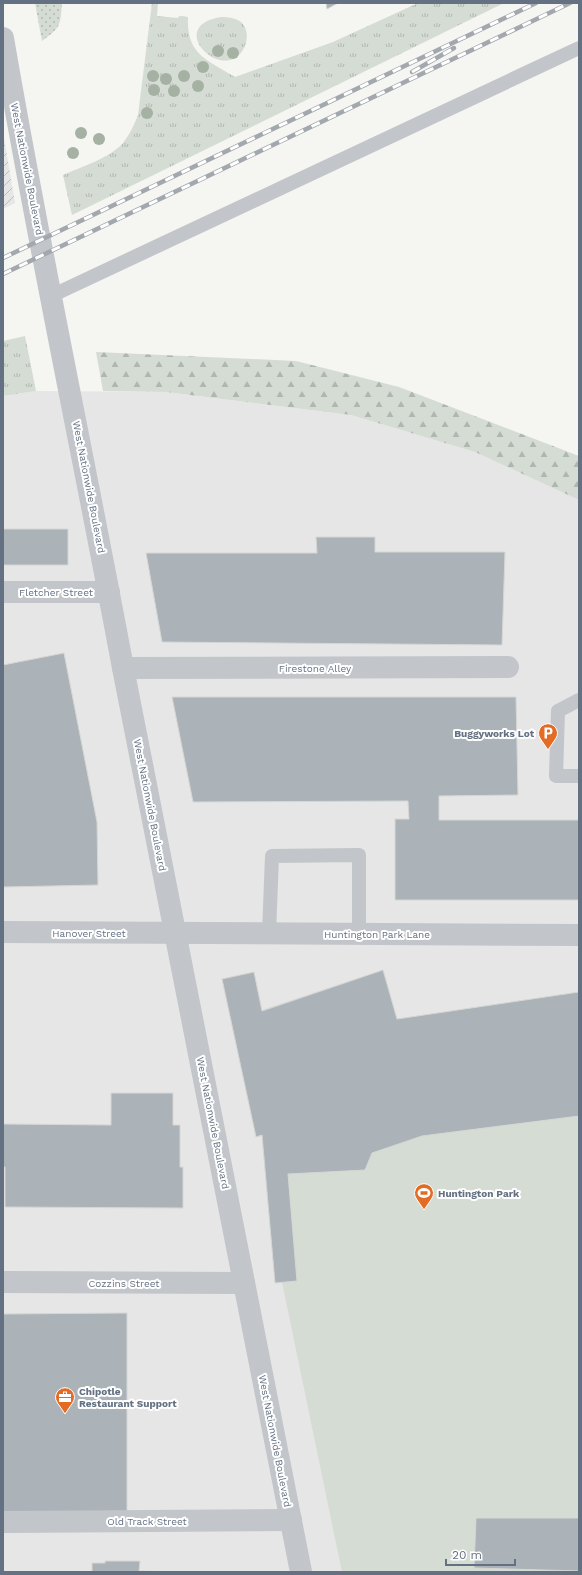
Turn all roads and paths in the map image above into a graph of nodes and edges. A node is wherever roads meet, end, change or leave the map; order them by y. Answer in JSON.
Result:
{"nodes":[{"id":1,"x":3,"y":38,"type":"edge"},
{"id":2,"x":579,"y":48,"type":"edge"},
{"id":3,"x":11,"y":126,"type":"edge"},
{"id":4,"x":51,"y":296,"type":"junction"},
{"id":5,"x":3,"y":592,"type":"edge"},
{"id":6,"x":109,"y":592,"type":"junction"},
{"id":7,"x":508,"y":667,"type":"dead end"},
{"id":8,"x":123,"y":668,"type":"junction"},
{"id":9,"x":579,"y":700,"type":"edge"},
{"id":10,"x":558,"y":711,"type":"junction"},
{"id":11,"x":579,"y":712,"type":"edge"},
{"id":12,"x":579,"y":776,"type":"edge"},
{"id":13,"x":3,"y":932,"type":"edge"},
{"id":14,"x":176,"y":933,"type":"junction"},
{"id":15,"x":269,"y":934,"type":"junction"},
{"id":16,"x":358,"y":934,"type":"junction"},
{"id":17,"x":579,"y":935,"type":"edge"},
{"id":18,"x":3,"y":1282,"type":"edge"},
{"id":19,"x":244,"y":1283,"type":"junction"},
{"id":20,"x":290,"y":1520,"type":"junction"},
{"id":21,"x":3,"y":1522,"type":"edge"},
{"id":22,"x":301,"y":1572,"type":"edge"}],
"edges":[{"from":1,"to":3,"type":"street","name":"West Nationwide Boulevard"},
{"from":2,"to":4,"type":"lane"},
{"from":3,"to":4,"type":"street","name":"West Nationwide Boulevard"},
{"from":4,"to":6,"type":"street","name":"West Nationwide Boulevard"},
{"from":5,"to":6,"type":"street","name":"Fletcher Street"},
{"from":6,"to":8,"type":"street","name":"West Nationwide Boulevard"},
{"from":7,"to":8,"type":"street","name":"Firestone Alley"},
{"from":8,"to":14,"type":"street","name":"West Nationwide Boulevard"},
{"from":9,"to":10,"type":"lane"},
{"from":10,"to":11,"type":"lane"},
{"from":10,"to":12,"type":"lane"},
{"from":13,"to":14,"type":"street","name":"Hanover Street"},
{"from":14,"to":15,"type":"street","name":"Huntington Park Lane"},
{"from":14,"to":19,"type":"street","name":"West Nationwide Boulevard"},
{"from":15,"to":16,"type":"street","name":"Huntington Park Lane"},
{"from":15,"to":16,"type":"lane"},
{"from":16,"to":17,"type":"street","name":"Huntington Park Lane"},
{"from":18,"to":19,"type":"street","name":"Cozzins Street"},
{"from":19,"to":20,"type":"street","name":"West Nationwide Boulevard"},
{"from":20,"to":21,"type":"street","name":"Old Track Street"},
{"from":20,"to":22,"type":"street","name":"West Nationwide Boulevard"}]}
